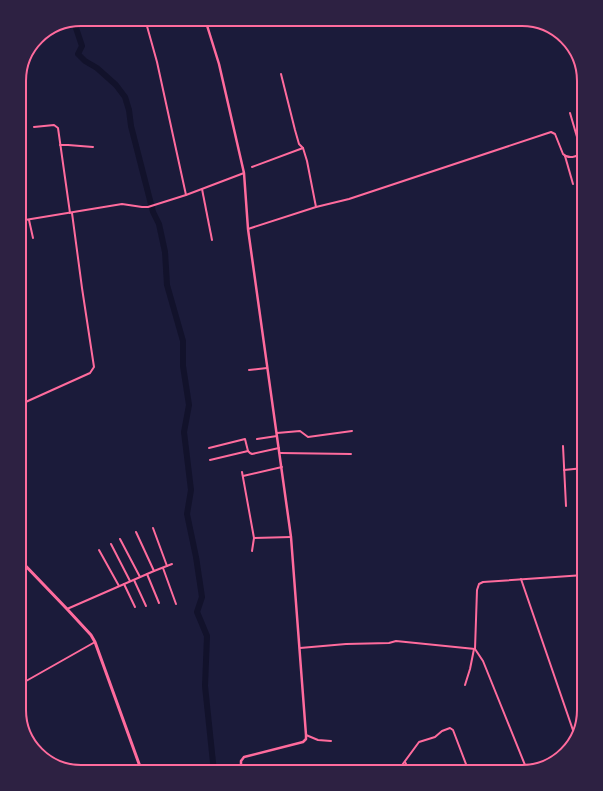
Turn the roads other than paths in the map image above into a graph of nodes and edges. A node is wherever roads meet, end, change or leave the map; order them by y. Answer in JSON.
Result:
{"nodes":[{"id":1,"x":146,"y":26,"type":"edge"},
{"id":2,"x":208,"y":26,"type":"edge"},
{"id":3,"x":281,"y":74,"type":"dead end"},
{"id":4,"x":570,"y":113,"type":"dead end"},
{"id":5,"x":34,"y":127,"type":"dead end"},
{"id":6,"x":577,"y":135,"type":"edge"},
{"id":7,"x":60,"y":145,"type":"junction"},
{"id":8,"x":93,"y":147,"type":"dead end"},
{"id":9,"x":303,"y":148,"type":"junction"},
{"id":10,"x":564,"y":156,"type":"junction"},
{"id":11,"x":577,"y":156,"type":"edge"},
{"id":12,"x":252,"y":167,"type":"dead end"},
{"id":13,"x":244,"y":173,"type":"junction"},
{"id":14,"x":573,"y":184,"type":"dead end"},
{"id":15,"x":202,"y":189,"type":"junction"},
{"id":16,"x":186,"y":195,"type":"junction"},
{"id":17,"x":316,"y":207,"type":"junction"},
{"id":18,"x":71,"y":213,"type":"junction"},
{"id":19,"x":26,"y":220,"type":"edge"},
{"id":20,"x":29,"y":220,"type":"junction"},
{"id":21,"x":248,"y":229,"type":"junction"},
{"id":22,"x":33,"y":238,"type":"dead end"},
{"id":23,"x":212,"y":240,"type":"dead end"},
{"id":24,"x":268,"y":368,"type":"junction"},
{"id":25,"x":249,"y":370,"type":"dead end"},
{"id":26,"x":26,"y":402,"type":"edge"},
{"id":27,"x":352,"y":432,"type":"dead end"},
{"id":28,"x":277,"y":433,"type":"junction"},
{"id":29,"x":277,"y":436,"type":"junction"},
{"id":30,"x":257,"y":439,"type":"dead end"},
{"id":31,"x":563,"y":446,"type":"dead end"},
{"id":32,"x":209,"y":448,"type":"dead end"},
{"id":33,"x":279,"y":448,"type":"junction"},
{"id":34,"x":248,"y":451,"type":"junction"},
{"id":35,"x":280,"y":453,"type":"junction"},
{"id":36,"x":351,"y":454,"type":"dead end"},
{"id":37,"x":210,"y":460,"type":"dead end"},
{"id":38,"x":282,"y":467,"type":"junction"},
{"id":39,"x":577,"y":469,"type":"edge"},
{"id":40,"x":564,"y":470,"type":"junction"},
{"id":41,"x":242,"y":472,"type":"dead end"},
{"id":42,"x":243,"y":476,"type":"junction"},
{"id":43,"x":566,"y":506,"type":"dead end"},
{"id":44,"x":153,"y":528,"type":"dead end"},
{"id":45,"x":136,"y":532,"type":"dead end"},
{"id":46,"x":290,"y":537,"type":"junction"},
{"id":47,"x":254,"y":538,"type":"junction"},
{"id":48,"x":120,"y":539,"type":"dead end"},
{"id":49,"x":111,"y":544,"type":"dead end"},
{"id":50,"x":99,"y":550,"type":"dead end"},
{"id":51,"x":252,"y":551,"type":"dead end"},
{"id":52,"x":172,"y":564,"type":"dead end"},
{"id":53,"x":26,"y":566,"type":"edge"},
{"id":54,"x":167,"y":566,"type":"junction"},
{"id":55,"x":163,"y":568,"type":"junction"},
{"id":56,"x":154,"y":571,"type":"junction"},
{"id":57,"x":147,"y":574,"type":"junction"},
{"id":58,"x":577,"y":575,"type":"edge"},
{"id":59,"x":140,"y":577,"type":"junction"},
{"id":60,"x":520,"y":579,"type":"junction"},
{"id":61,"x":134,"y":580,"type":"junction"},
{"id":62,"x":130,"y":582,"type":"junction"},
{"id":63,"x":124,"y":584,"type":"junction"},
{"id":64,"x":119,"y":586,"type":"junction"},
{"id":65,"x":159,"y":603,"type":"dead end"},
{"id":66,"x":176,"y":604,"type":"dead end"},
{"id":67,"x":146,"y":606,"type":"dead end"},
{"id":68,"x":135,"y":607,"type":"dead end"},
{"id":69,"x":67,"y":609,"type":"junction"},
{"id":70,"x":95,"y":642,"type":"junction"},
{"id":71,"x":300,"y":648,"type":"junction"},
{"id":72,"x":475,"y":649,"type":"junction"},
{"id":73,"x":26,"y":681,"type":"edge"},
{"id":74,"x":465,"y":685,"type":"dead end"},
{"id":75,"x":573,"y":730,"type":"edge"},
{"id":76,"x":306,"y":735,"type":"junction"},
{"id":77,"x":331,"y":741,"type":"dead end"},
{"id":78,"x":405,"y":762,"type":"junction"},
{"id":79,"x":140,"y":765,"type":"edge"},
{"id":80,"x":241,"y":765,"type":"edge"},
{"id":81,"x":403,"y":765,"type":"edge"},
{"id":82,"x":406,"y":765,"type":"edge"},
{"id":83,"x":466,"y":765,"type":"edge"},
{"id":84,"x":525,"y":765,"type":"edge"}],
"edges":[{"from":1,"to":16,"type":"street"},
{"from":2,"to":13,"type":"street"},
{"from":3,"to":9,"type":"street"},
{"from":4,"to":6,"type":"street"},
{"from":5,"to":7,"type":"street"},
{"from":7,"to":8,"type":"street"},
{"from":7,"to":18,"type":"street"},
{"from":9,"to":12,"type":"street"},
{"from":9,"to":17,"type":"street"},
{"from":10,"to":11,"type":"street"},
{"from":10,"to":14,"type":"street"},
{"from":10,"to":17,"type":"street"},
{"from":13,"to":15,"type":"street"},
{"from":13,"to":21,"type":"street"},
{"from":15,"to":16,"type":"street"},
{"from":15,"to":23,"type":"street"},
{"from":16,"to":18,"type":"street"},
{"from":17,"to":21,"type":"street"},
{"from":18,"to":20,"type":"street"},
{"from":18,"to":26,"type":"street"},
{"from":19,"to":20,"type":"street"},
{"from":20,"to":22,"type":"street"},
{"from":21,"to":24,"type":"street"},
{"from":24,"to":25,"type":"street"},
{"from":24,"to":28,"type":"street"},
{"from":27,"to":28,"type":"street"},
{"from":28,"to":29,"type":"street"},
{"from":29,"to":30,"type":"street"},
{"from":29,"to":33,"type":"street"},
{"from":31,"to":40,"type":"street"},
{"from":32,"to":34,"type":"street"},
{"from":33,"to":34,"type":"street"},
{"from":33,"to":35,"type":"street"},
{"from":34,"to":37,"type":"street"},
{"from":35,"to":36,"type":"street"},
{"from":35,"to":38,"type":"street"},
{"from":38,"to":42,"type":"street"},
{"from":38,"to":46,"type":"street"},
{"from":39,"to":40,"type":"street"},
{"from":40,"to":43,"type":"street"},
{"from":41,"to":42,"type":"street"},
{"from":42,"to":47,"type":"street"},
{"from":44,"to":54,"type":"street"},
{"from":45,"to":56,"type":"street"},
{"from":46,"to":47,"type":"street"},
{"from":46,"to":71,"type":"street"},
{"from":47,"to":51,"type":"street"},
{"from":48,"to":59,"type":"street"},
{"from":49,"to":62,"type":"street"},
{"from":50,"to":64,"type":"street"},
{"from":52,"to":54,"type":"street"},
{"from":53,"to":69,"type":"main road"},
{"from":54,"to":55,"type":"street"},
{"from":55,"to":56,"type":"street"},
{"from":55,"to":66,"type":"street"},
{"from":56,"to":57,"type":"street"},
{"from":57,"to":59,"type":"street"},
{"from":57,"to":65,"type":"street"},
{"from":58,"to":60,"type":"street"},
{"from":59,"to":61,"type":"street"},
{"from":60,"to":72,"type":"street"},
{"from":60,"to":75,"type":"street"},
{"from":61,"to":62,"type":"street"},
{"from":61,"to":67,"type":"street"},
{"from":62,"to":63,"type":"street"},
{"from":63,"to":64,"type":"street"},
{"from":63,"to":68,"type":"street"},
{"from":64,"to":69,"type":"street"},
{"from":69,"to":70,"type":"main road"},
{"from":70,"to":73,"type":"street"},
{"from":70,"to":79,"type":"main road"},
{"from":71,"to":72,"type":"street"},
{"from":71,"to":76,"type":"street"},
{"from":72,"to":74,"type":"street"},
{"from":72,"to":84,"type":"street"},
{"from":76,"to":77,"type":"street"},
{"from":76,"to":80,"type":"street"},
{"from":78,"to":81,"type":"street"},
{"from":78,"to":82,"type":"street"},
{"from":78,"to":83,"type":"street"}]}
